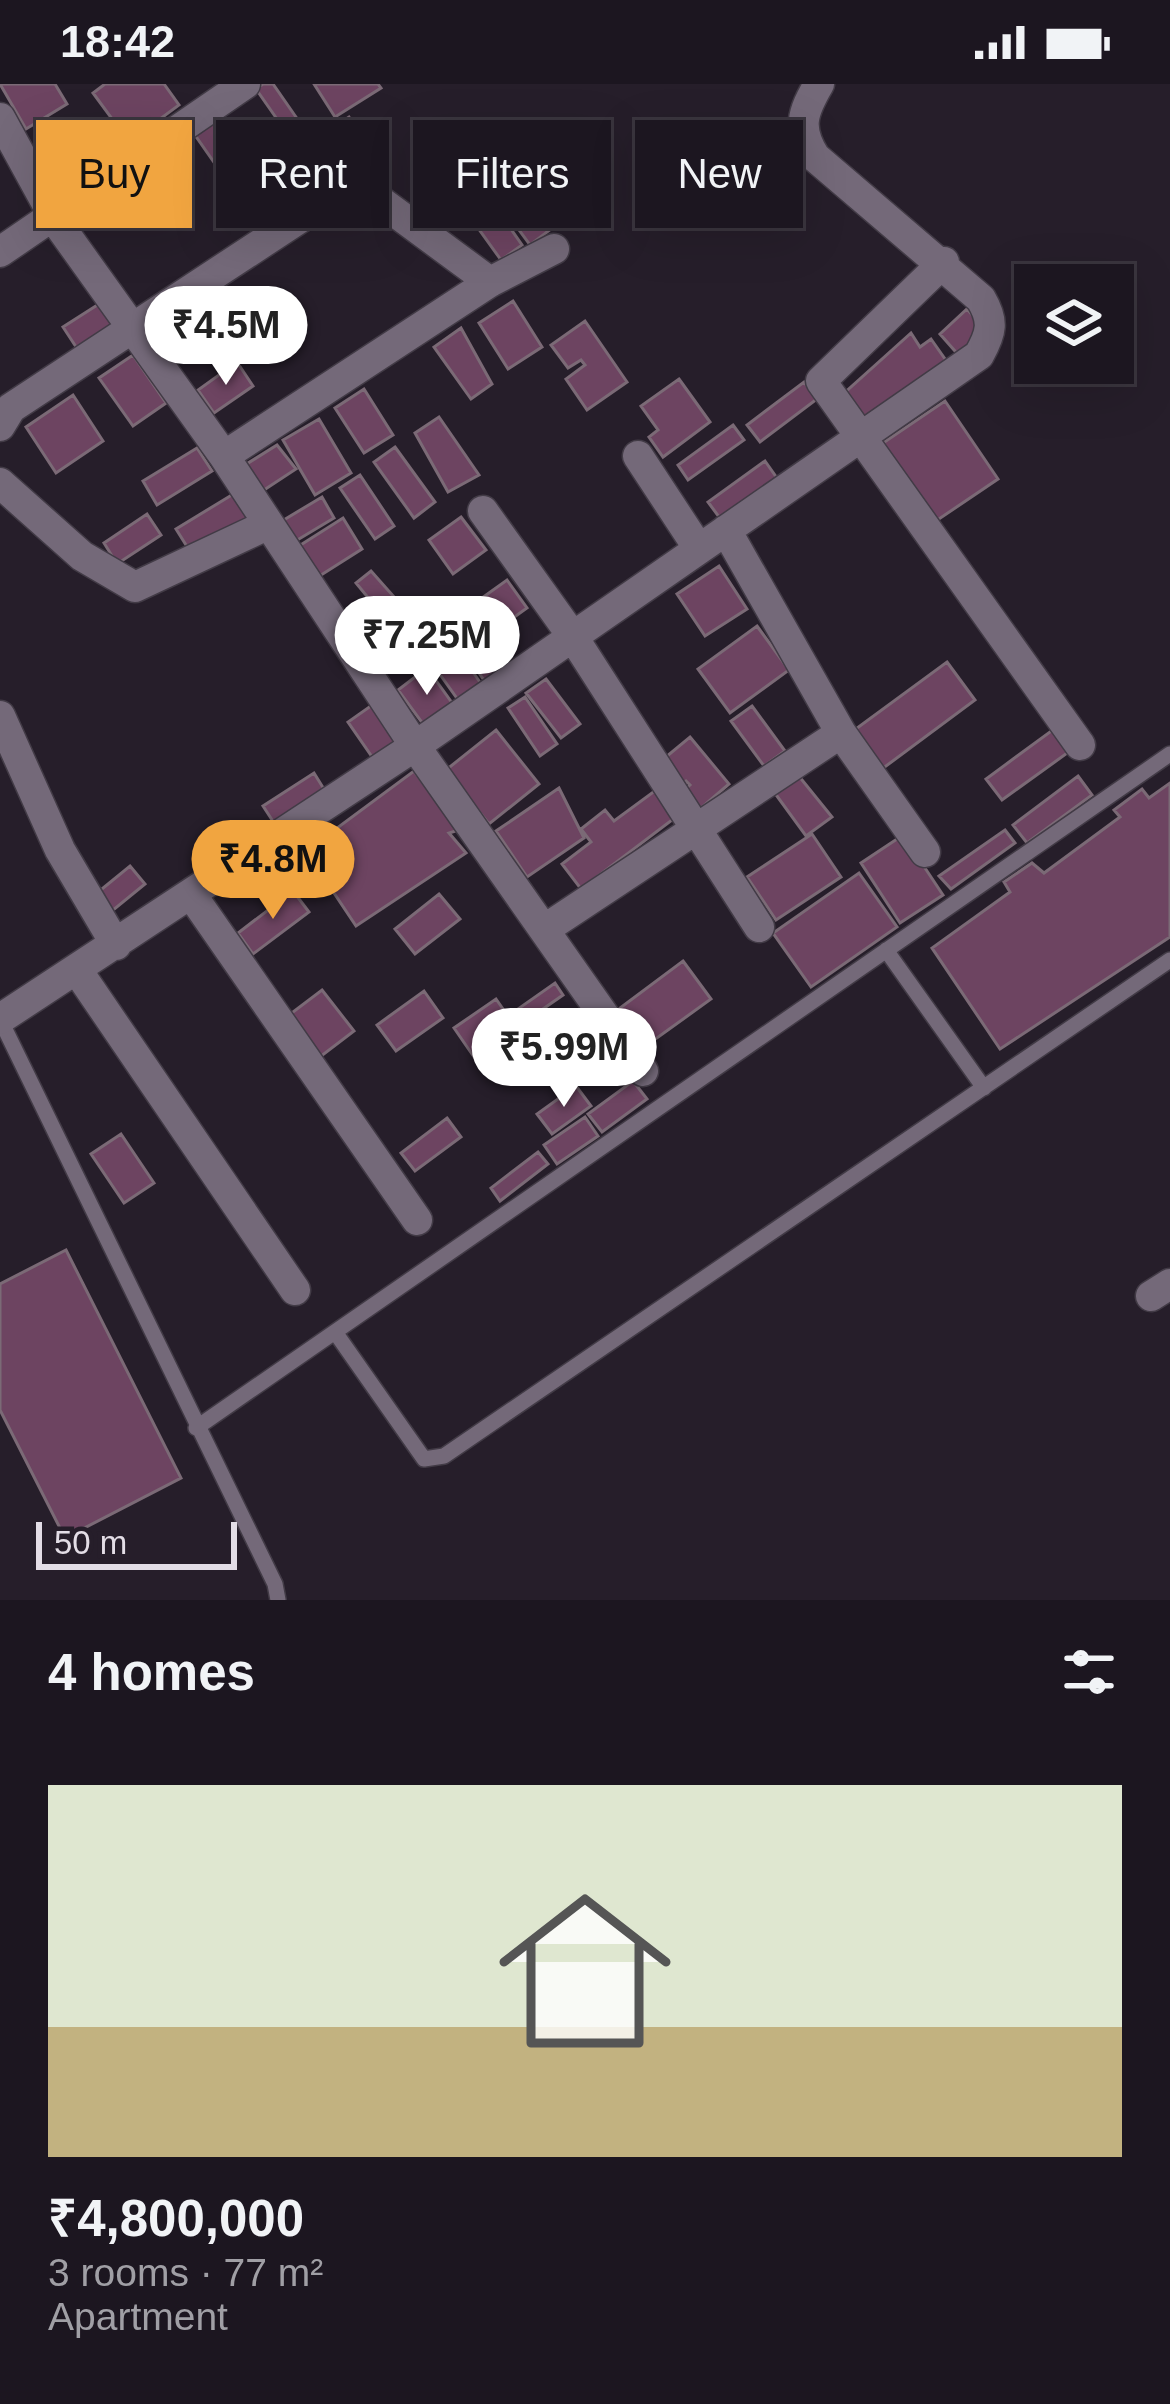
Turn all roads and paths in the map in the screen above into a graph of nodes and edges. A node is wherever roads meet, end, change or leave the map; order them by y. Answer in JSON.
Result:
{"nodes":[{"id":1,"x":245,"y":84,"type":"edge"},
{"id":2,"x":819,"y":84,"type":"edge"},
{"id":3,"x":0,"y":118,"type":"edge"},
{"id":4,"x":192,"y":120,"type":"edge"},
{"id":5,"x":36,"y":184,"type":"edge"},
{"id":6,"x":36,"y":227,"type":"edge"},
{"id":7,"x":62,"y":228,"type":"edge"},
{"id":8,"x":554,"y":249,"type":"dead end"},
{"id":9,"x":0,"y":252,"type":"edge"},
{"id":10,"x":944,"y":262,"type":"junction"},
{"id":11,"x":490,"y":282,"type":"junction"},
{"id":12,"x":135,"y":332,"type":"junction"},
{"id":13,"x":0,"y":426,"type":"edge"},
{"id":14,"x":860,"y":440,"type":"junction"},
{"id":15,"x":224,"y":456,"type":"junction"},
{"id":16,"x":638,"y":456,"type":"dead end"},
{"id":17,"x":0,"y":484,"type":"edge"},
{"id":18,"x":483,"y":511,"type":"dead end"},
{"id":19,"x":267,"y":526,"type":"junction"},
{"id":20,"x":726,"y":530,"type":"junction"},
{"id":21,"x":700,"y":549,"type":"junction"},
{"id":22,"x":572,"y":637,"type":"junction"},
{"id":23,"x":0,"y":716,"type":"edge"},
{"id":24,"x":841,"y":733,"type":"junction"},
{"id":25,"x":1080,"y":745,"type":"dead end"},
{"id":26,"x":415,"y":746,"type":"junction"},
{"id":27,"x":1170,"y":754,"type":"edge"},
{"id":28,"x":695,"y":832,"type":"junction"},
{"id":29,"x":925,"y":852,"type":"dead end"},
{"id":30,"x":191,"y":894,"type":"junction"},
{"id":31,"x":759,"y":928,"type":"dead end"},
{"id":32,"x":545,"y":929,"type":"junction"},
{"id":33,"x":116,"y":945,"type":"junction"},
{"id":34,"x":886,"y":950,"type":"junction"},
{"id":35,"x":1170,"y":960,"type":"edge"},
{"id":36,"x":77,"y":970,"type":"junction"},
{"id":37,"x":0,"y":1020,"type":"edge"},
{"id":38,"x":643,"y":1071,"type":"dead end"},
{"id":39,"x":985,"y":1088,"type":"junction"},
{"id":40,"x":417,"y":1220,"type":"dead end"},
{"id":41,"x":295,"y":1290,"type":"dead end"},
{"id":42,"x":335,"y":1332,"type":"junction"},
{"id":43,"x":196,"y":1428,"type":"junction"},
{"id":44,"x":278,"y":1600,"type":"edge"}],
"edges":[{"from":1,"to":4,"type":"street"},
{"from":2,"to":10,"type":"street"},
{"from":3,"to":5,"type":"street"},
{"from":6,"to":9,"type":"street"},
{"from":7,"to":12,"type":"street"},
{"from":8,"to":11,"type":"street"},
{"from":10,"to":14,"type":"street"},
{"from":10,"to":14,"type":"street"},
{"from":11,"to":12,"type":"street"},
{"from":11,"to":15,"type":"street"},
{"from":12,"to":13,"type":"street"},
{"from":12,"to":15,"type":"street"},
{"from":14,"to":20,"type":"street"},
{"from":14,"to":25,"type":"street"},
{"from":15,"to":19,"type":"street"},
{"from":16,"to":21,"type":"street"},
{"from":17,"to":19,"type":"street"},
{"from":18,"to":22,"type":"street"},
{"from":19,"to":26,"type":"street"},
{"from":20,"to":21,"type":"street"},
{"from":20,"to":24,"type":"street"},
{"from":21,"to":22,"type":"street"},
{"from":22,"to":26,"type":"street"},
{"from":22,"to":28,"type":"street"},
{"from":23,"to":33,"type":"street"},
{"from":24,"to":28,"type":"street"},
{"from":24,"to":29,"type":"street"},
{"from":26,"to":30,"type":"street"},
{"from":26,"to":32,"type":"street"},
{"from":27,"to":34,"type":"lane"},
{"from":28,"to":31,"type":"street"},
{"from":28,"to":32,"type":"street"},
{"from":30,"to":33,"type":"street"},
{"from":30,"to":40,"type":"street"},
{"from":32,"to":38,"type":"street"},
{"from":33,"to":36,"type":"street"},
{"from":34,"to":39,"type":"lane"},
{"from":34,"to":42,"type":"lane"},
{"from":35,"to":39,"type":"lane"},
{"from":36,"to":37,"type":"street"},
{"from":36,"to":41,"type":"street"},
{"from":37,"to":43,"type":"lane"},
{"from":39,"to":42,"type":"lane"},
{"from":42,"to":43,"type":"lane"},
{"from":43,"to":44,"type":"lane"}]}
